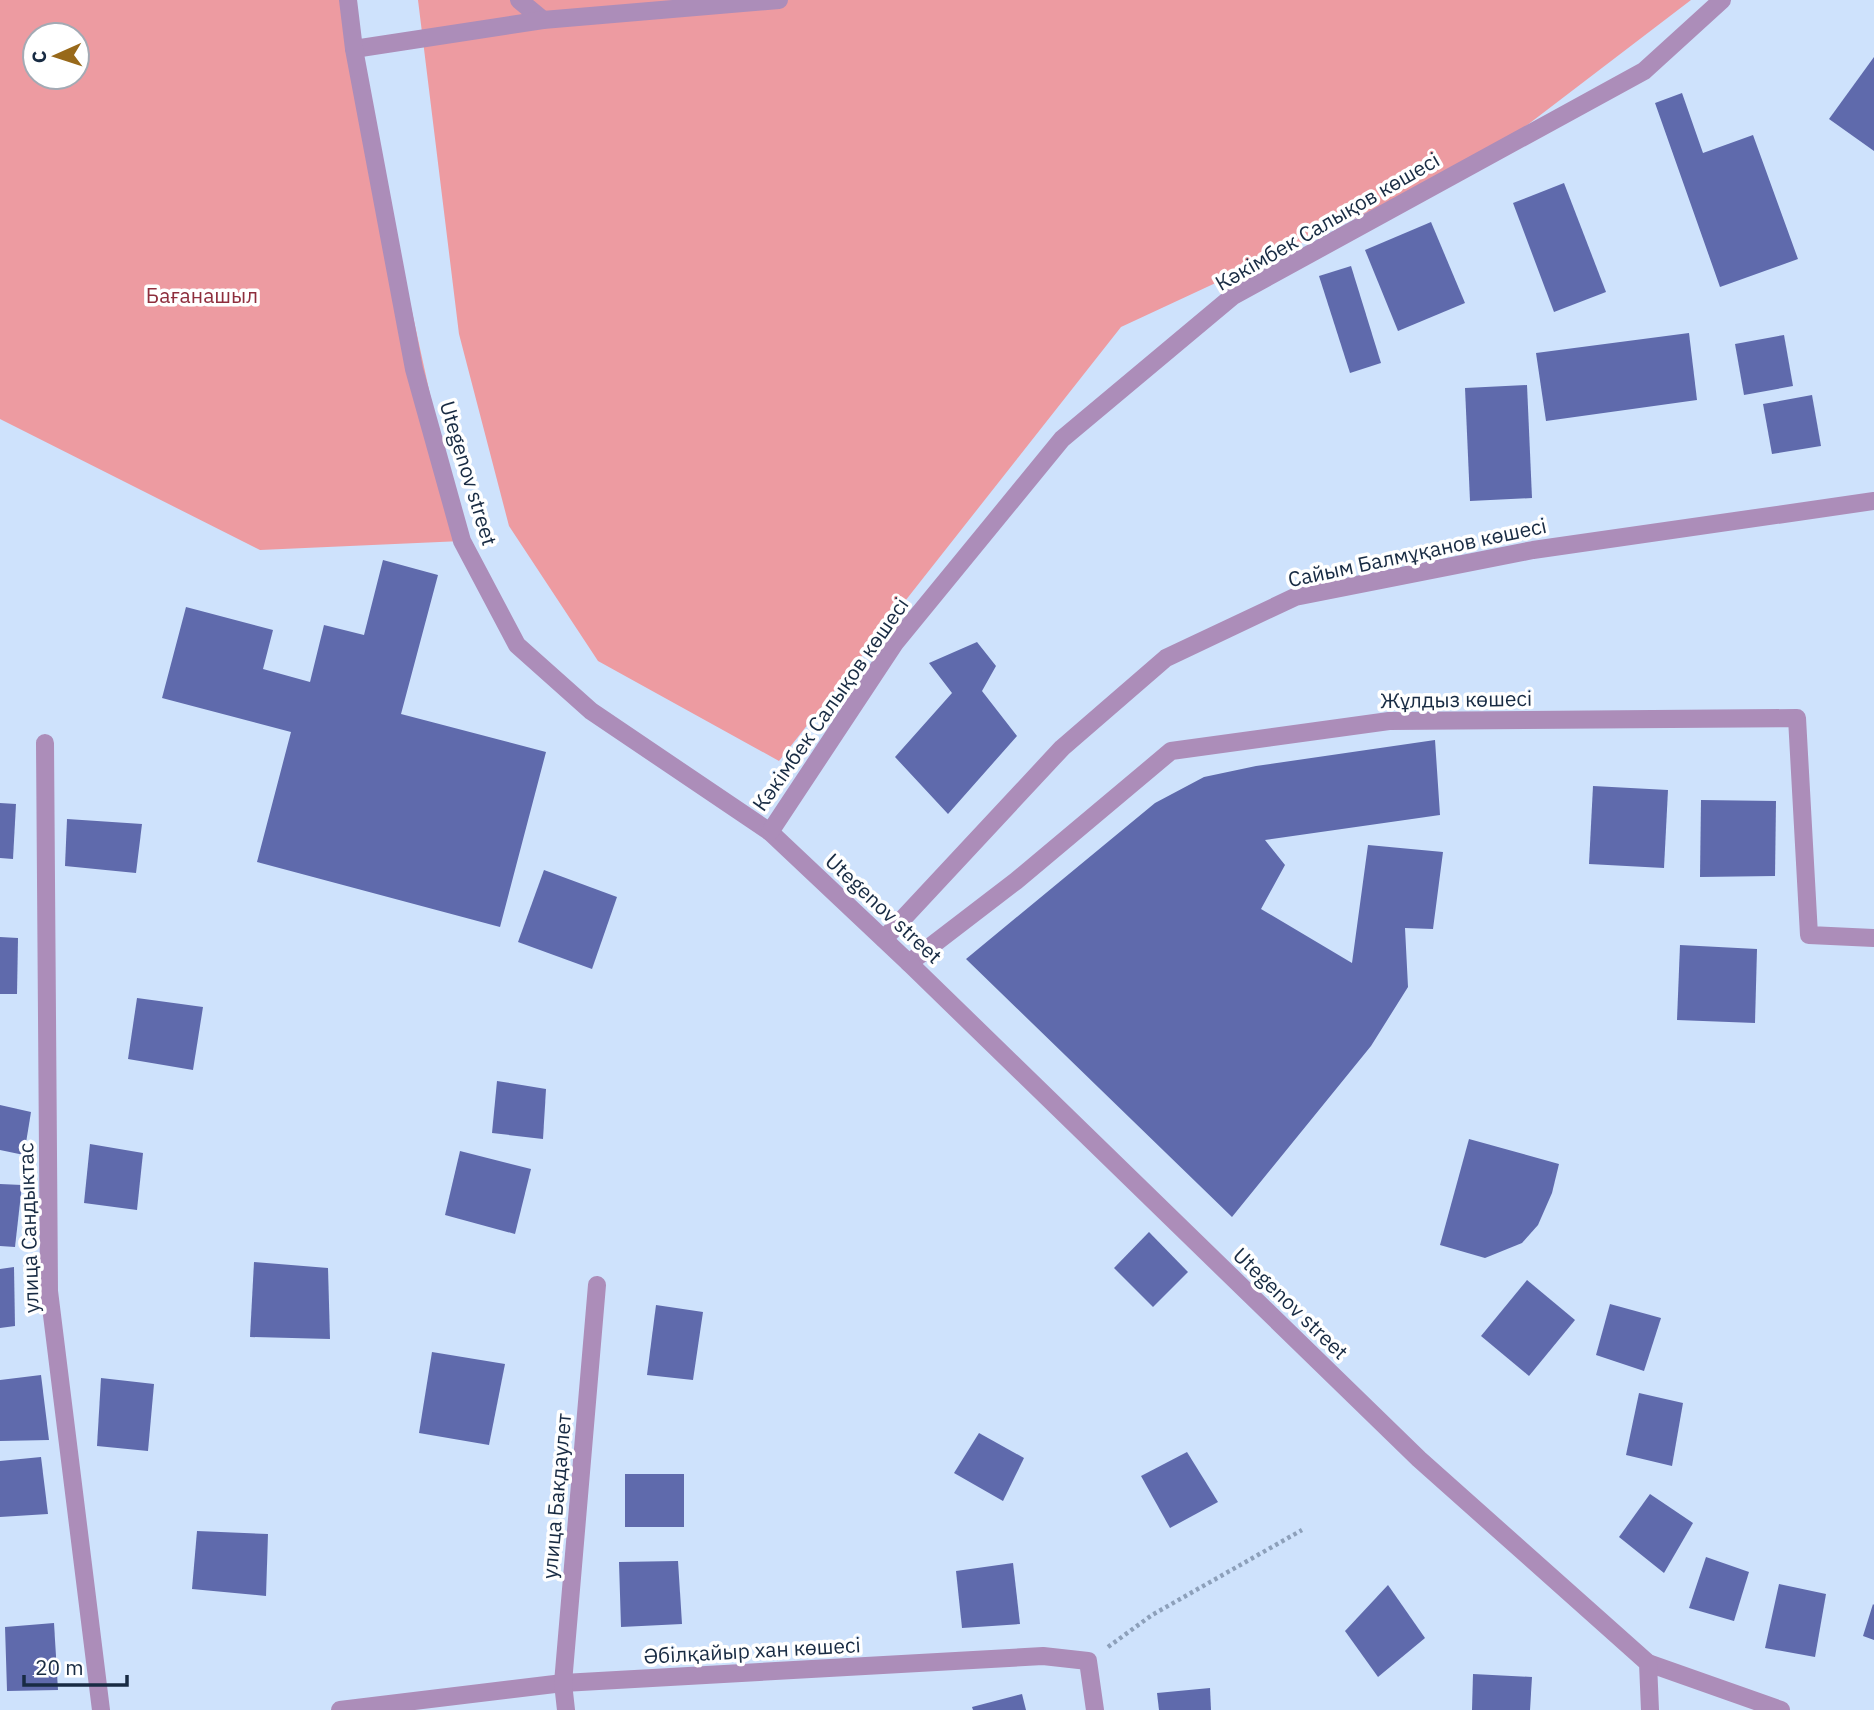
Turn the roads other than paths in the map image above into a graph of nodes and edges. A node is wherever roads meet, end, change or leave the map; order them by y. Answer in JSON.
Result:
{"nodes":[{"id":1,"x":348,"y":0,"type":"edge"},
{"id":2,"x":519,"y":0,"type":"edge"},
{"id":3,"x":779,"y":0,"type":"edge"},
{"id":4,"x":1722,"y":0,"type":"edge"},
{"id":5,"x":543,"y":20,"type":"junction"},
{"id":6,"x":354,"y":49,"type":"junction"},
{"id":7,"x":1874,"y":500,"type":"edge"},
{"id":8,"x":46,"y":743,"type":"dead end"},
{"id":9,"x":770,"y":832,"type":"junction"},
{"id":10,"x":1874,"y":937,"type":"edge"},
{"id":11,"x":884,"y":939,"type":"junction"},
{"id":12,"x":909,"y":962,"type":"junction"},
{"id":13,"x":597,"y":1285,"type":"dead end"},
{"id":14,"x":1648,"y":1663,"type":"junction"},
{"id":15,"x":563,"y":1683,"type":"junction"},
{"id":16,"x":101,"y":1710,"type":"edge"},
{"id":17,"x":340,"y":1710,"type":"edge"},
{"id":18,"x":566,"y":1710,"type":"edge"},
{"id":19,"x":1095,"y":1710,"type":"edge"},
{"id":20,"x":1650,"y":1710,"type":"edge"},
{"id":21,"x":1781,"y":1710,"type":"edge"}],
"edges":[{"from":1,"to":6,"type":"street","name":"Utegenov street"},
{"from":2,"to":5,"type":"street"},
{"from":3,"to":5,"type":"street"},
{"from":4,"to":9,"type":"street","name":"Кәкімбек Салықов көшесі"},
{"from":5,"to":6,"type":"street"},
{"from":6,"to":9,"type":"street","name":"Utegenov street"},
{"from":7,"to":11,"type":"street","name":"Сайым Балмұқанов көшесі"},
{"from":8,"to":16,"type":"street","name":"улица Сандыктас"},
{"from":9,"to":11,"type":"street","name":"Utegenov street"},
{"from":10,"to":12,"type":"street","name":"Жұлдыз көшесі"},
{"from":11,"to":12,"type":"street","name":"Utegenov street"},
{"from":12,"to":14,"type":"street","name":"Utegenov street"},
{"from":13,"to":15,"type":"street","name":"улица Бакдаулет"},
{"from":14,"to":20,"type":"street"},
{"from":14,"to":21,"type":"street"},
{"from":15,"to":17,"type":"street","name":"Әбілқайыр хан көшесі"},
{"from":15,"to":18,"type":"street","name":"улица Бакдаулет"},
{"from":15,"to":19,"type":"street","name":"Әбілқайыр хан көшесі"}]}
